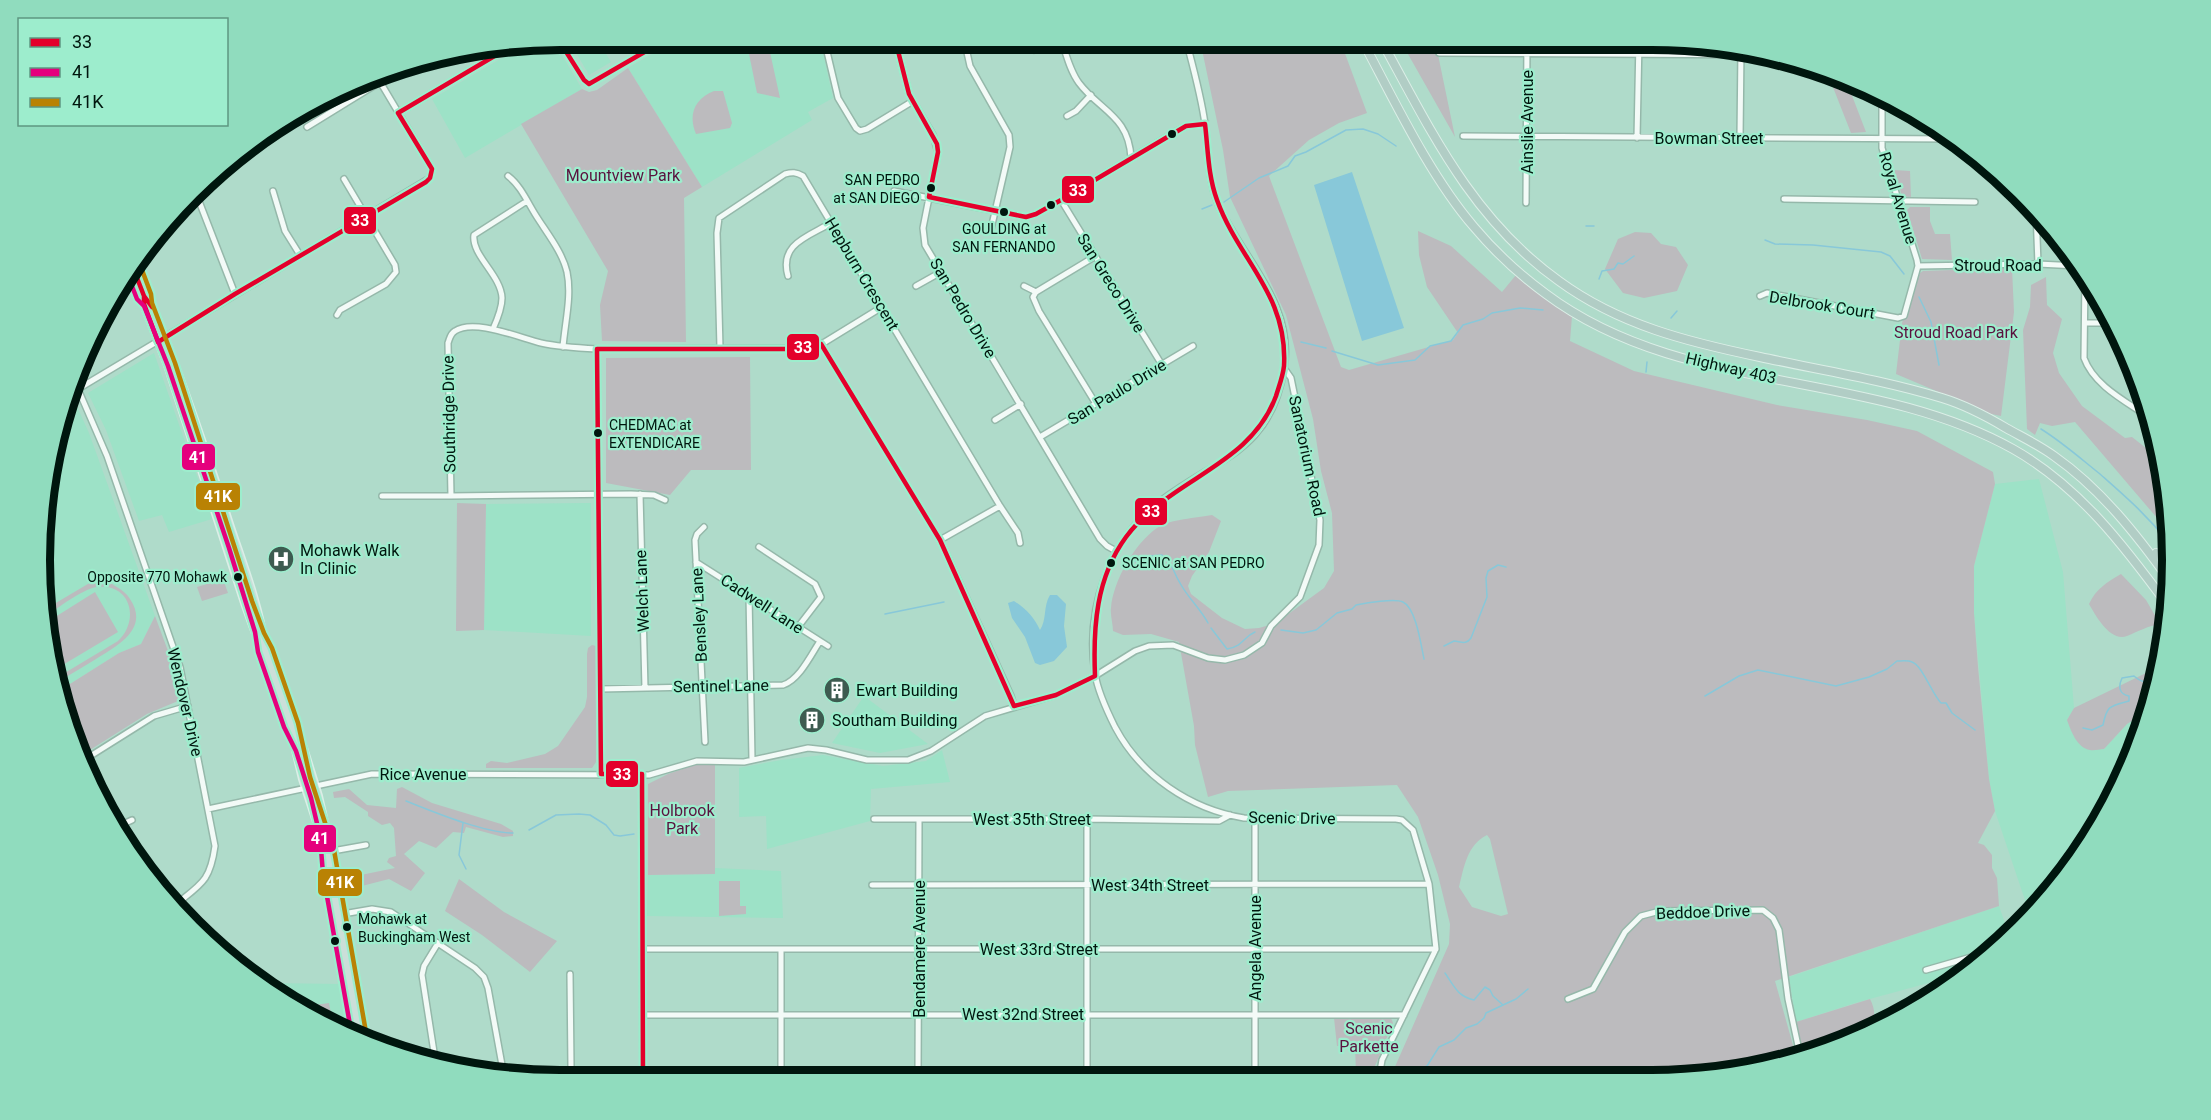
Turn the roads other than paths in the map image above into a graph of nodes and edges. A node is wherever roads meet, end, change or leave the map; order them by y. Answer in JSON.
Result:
{"nodes":[{"id":1,"x":565,"y":50,"type":"edge"},
{"id":2,"x":648,"y":50,"type":"edge"},
{"id":3,"x":827,"y":50,"type":"edge"},
{"id":4,"x":899,"y":50,"type":"edge"},
{"id":5,"x":966,"y":50,"type":"edge"},
{"id":6,"x":1065,"y":50,"type":"edge"},
{"id":7,"x":1188,"y":50,"type":"edge"},
{"id":8,"x":1367,"y":50,"type":"edge"},
{"id":9,"x":1387,"y":50,"type":"edge"},
{"id":10,"x":1639,"y":50,"type":"edge"},
{"id":11,"x":499,"y":53,"type":"edge"},
{"id":12,"x":1439,"y":53,"type":"dead end"},
{"id":13,"x":1527,"y":53,"type":"junction"},
{"id":14,"x":1704,"y":53,"type":"edge"},
{"id":15,"x":1639,"y":54,"type":"junction"},
{"id":16,"x":1741,"y":57,"type":"edge"},
{"id":17,"x":380,"y":82,"type":"edge"},
{"id":18,"x":378,"y":84,"type":"edge"},
{"id":19,"x":1091,"y":95,"type":"junction"},
{"id":20,"x":913,"y":101,"type":"junction"},
{"id":21,"x":1882,"y":105,"type":"edge"},
{"id":22,"x":398,"y":113,"type":"junction"},
{"id":23,"x":1067,"y":116,"type":"dead end"},
{"id":24,"x":1205,"y":124,"type":"junction"},
{"id":25,"x":307,"y":128,"type":"dead end"},
{"id":26,"x":1463,"y":136,"type":"dead end"},
{"id":27,"x":1527,"y":136,"type":"junction"},
{"id":28,"x":1740,"y":137,"type":"junction"},
{"id":29,"x":1637,"y":138,"type":"junction"},
{"id":30,"x":1882,"y":138,"type":"junction"},
{"id":31,"x":1939,"y":139,"type":"edge"},
{"id":32,"x":1131,"y":158,"type":"junction"},
{"id":33,"x":508,"y":176,"type":"dead end"},
{"id":34,"x":344,"y":179,"type":"dead end"},
{"id":35,"x":273,"y":191,"type":"dead end"},
{"id":36,"x":894,"y":191,"type":"dead end"},
{"id":37,"x":929,"y":197,"type":"junction"},
{"id":38,"x":1784,"y":199,"type":"dead end"},
{"id":39,"x":198,"y":200,"type":"edge"},
{"id":40,"x":1061,"y":200,"type":"junction"},
{"id":41,"x":527,"y":201,"type":"junction"},
{"id":42,"x":1898,"y":201,"type":"junction"},
{"id":43,"x":1975,"y":202,"type":"dead end"},
{"id":44,"x":1526,"y":203,"type":"dead end"},
{"id":45,"x":995,"y":211,"type":"junction"},
{"id":46,"x":367,"y":216,"type":"junction"},
{"id":47,"x":831,"y":223,"type":"junction"},
{"id":48,"x":2037,"y":225,"type":"edge"},
{"id":49,"x":991,"y":229,"type":"dead end"},
{"id":50,"x":300,"y":255,"type":"junction"},
{"id":51,"x":1094,"y":257,"type":"junction"},
{"id":52,"x":2038,"y":264,"type":"junction"},
{"id":53,"x":2068,"y":265,"type":"edge"},
{"id":54,"x":1918,"y":266,"type":"junction"},
{"id":55,"x":941,"y":272,"type":"junction"},
{"id":56,"x":136,"y":276,"type":"edge"},
{"id":57,"x":788,"y":276,"type":"dead end"},
{"id":58,"x":916,"y":286,"type":"dead end"},
{"id":59,"x":1024,"y":286,"type":"dead end"},
{"id":60,"x":1036,"y":292,"type":"junction"},
{"id":61,"x":2085,"y":292,"type":"edge"},
{"id":62,"x":235,"y":294,"type":"junction"},
{"id":63,"x":1760,"y":296,"type":"dead end"},
{"id":64,"x":882,"y":307,"type":"junction"},
{"id":65,"x":337,"y":315,"type":"dead end"},
{"id":66,"x":2085,"y":323,"type":"junction"},
{"id":67,"x":2103,"y":323,"type":"edge"},
{"id":68,"x":494,"y":329,"type":"junction"},
{"id":69,"x":162,"y":340,"type":"junction"},
{"id":70,"x":820,"y":344,"type":"junction"},
{"id":71,"x":1193,"y":346,"type":"dead end"},
{"id":72,"x":563,"y":347,"type":"junction"},
{"id":73,"x":720,"y":348,"type":"junction"},
{"id":74,"x":597,"y":349,"type":"junction"},
{"id":75,"x":1162,"y":365,"type":"junction"},
{"id":76,"x":1284,"y":368,"type":"junction"},
{"id":77,"x":80,"y":388,"type":"edge"},
{"id":78,"x":79,"y":391,"type":"edge"},
{"id":79,"x":1096,"y":404,"type":"junction"},
{"id":80,"x":1021,"y":405,"type":"junction"},
{"id":81,"x":2138,"y":410,"type":"edge"},
{"id":82,"x":995,"y":420,"type":"dead end"},
{"id":83,"x":1040,"y":437,"type":"junction"},
{"id":84,"x":209,"y":492,"type":"junction"},
{"id":85,"x":599,"y":493,"type":"junction"},
{"id":86,"x":639,"y":494,"type":"junction"},
{"id":87,"x":382,"y":496,"type":"dead end"},
{"id":88,"x":451,"y":496,"type":"junction"},
{"id":89,"x":221,"y":500,"type":"junction"},
{"id":90,"x":665,"y":500,"type":"dead end"},
{"id":91,"x":1000,"y":506,"type":"junction"},
{"id":92,"x":704,"y":527,"type":"dead end"},
{"id":93,"x":2130,"y":527,"type":"junction"},
{"id":94,"x":940,"y":540,"type":"junction"},
{"id":95,"x":1020,"y":543,"type":"dead end"},
{"id":96,"x":759,"y":547,"type":"dead end"},
{"id":97,"x":1116,"y":551,"type":"junction"},
{"id":98,"x":2162,"y":560,"type":"edge"},
{"id":99,"x":696,"y":562,"type":"junction"},
{"id":100,"x":2161,"y":569,"type":"edge"},
{"id":101,"x":748,"y":595,"type":"junction"},
{"id":102,"x":2160,"y":595,"type":"edge"},
{"id":103,"x":798,"y":627,"type":"junction"},
{"id":104,"x":820,"y":641,"type":"junction"},
{"id":105,"x":828,"y":646,"type":"dead end"},
{"id":106,"x":265,"y":650,"type":"junction"},
{"id":107,"x":1095,"y":676,"type":"junction"},
{"id":108,"x":751,"y":685,"type":"junction"},
{"id":109,"x":702,"y":687,"type":"junction"},
{"id":110,"x":645,"y":688,"type":"junction"},
{"id":111,"x":600,"y":689,"type":"junction"},
{"id":112,"x":188,"y":706,"type":"junction"},
{"id":113,"x":1014,"y":706,"type":"junction"},
{"id":114,"x":291,"y":725,"type":"junction"},
{"id":115,"x":705,"y":742,"type":"dead end"},
{"id":116,"x":89,"y":757,"type":"edge"},
{"id":117,"x":752,"y":760,"type":"junction"},
{"id":118,"x":601,"y":774,"type":"junction"},
{"id":119,"x":642,"y":774,"type":"junction"},
{"id":120,"x":315,"y":786,"type":"junction"},
{"id":121,"x":306,"y":788,"type":"junction"},
{"id":122,"x":1203,"y":806,"type":"junction"},
{"id":123,"x":208,"y":809,"type":"junction"},
{"id":124,"x":1230,"y":815,"type":"junction"},
{"id":125,"x":874,"y":819,"type":"dead end"},
{"id":126,"x":1087,"y":819,"type":"junction"},
{"id":127,"x":1255,"y":819,"type":"junction"},
{"id":128,"x":132,"y":820,"type":"dead end"},
{"id":129,"x":919,"y":820,"type":"junction"},
{"id":130,"x":1190,"y":821,"type":"junction"},
{"id":131,"x":123,"y":824,"type":"edge"},
{"id":132,"x":366,"y":845,"type":"dead end"},
{"id":133,"x":327,"y":852,"type":"junction"},
{"id":134,"x":1255,"y":884,"type":"junction"},
{"id":135,"x":1429,"y":884,"type":"junction"},
{"id":136,"x":872,"y":885,"type":"dead end"},
{"id":137,"x":919,"y":885,"type":"junction"},
{"id":138,"x":1087,"y":885,"type":"junction"},
{"id":139,"x":180,"y":901,"type":"edge"},
{"id":140,"x":337,"y":915,"type":"junction"},
{"id":141,"x":438,"y":943,"type":"junction"},
{"id":142,"x":642,"y":949,"type":"junction"},
{"id":143,"x":781,"y":949,"type":"junction"},
{"id":144,"x":919,"y":949,"type":"junction"},
{"id":145,"x":1436,"y":949,"type":"junction"},
{"id":146,"x":1087,"y":950,"type":"junction"},
{"id":147,"x":1255,"y":950,"type":"junction"},
{"id":148,"x":1972,"y":957,"type":"edge"},
{"id":149,"x":1926,"y":970,"type":"dead end"},
{"id":150,"x":570,"y":974,"type":"dead end"},
{"id":151,"x":1568,"y":999,"type":"dead end"},
{"id":152,"x":1087,"y":1014,"type":"junction"},
{"id":153,"x":1256,"y":1014,"type":"junction"},
{"id":154,"x":643,"y":1015,"type":"junction"},
{"id":155,"x":781,"y":1015,"type":"junction"},
{"id":156,"x":919,"y":1015,"type":"junction"},
{"id":157,"x":1404,"y":1015,"type":"junction"},
{"id":158,"x":358,"y":1029,"type":"edge"},
{"id":159,"x":1799,"y":1048,"type":"edge"},
{"id":160,"x":434,"y":1055,"type":"edge"},
{"id":161,"x":502,"y":1067,"type":"edge"},
{"id":162,"x":572,"y":1070,"type":"edge"},
{"id":163,"x":643,"y":1070,"type":"edge"},
{"id":164,"x":780,"y":1070,"type":"edge"},
{"id":165,"x":918,"y":1070,"type":"edge"},
{"id":166,"x":1087,"y":1070,"type":"edge"},
{"id":167,"x":1255,"y":1070,"type":"edge"},
{"id":168,"x":1380,"y":1070,"type":"edge"}],
"edges":[{"from":1,"to":2,"type":"street"},
{"from":3,"to":20,"type":"street"},
{"from":4,"to":20,"type":"street","name":"San Pedro Drive"},
{"from":5,"to":45,"type":"street"},
{"from":6,"to":19,"type":"street"},
{"from":7,"to":24,"type":"street","name":"Scenic Drive"},
{"from":8,"to":102,"type":"highway","name":"Highway 403"},
{"from":9,"to":93,"type":"highway","name":"Highway 403"},
{"from":10,"to":15,"type":"street"},
{"from":11,"to":22,"type":"street"},
{"from":12,"to":13,"type":"street"},
{"from":13,"to":15,"type":"street"},
{"from":13,"to":27,"type":"street","name":"Ainslie Avenue"},
{"from":14,"to":15,"type":"street"},
{"from":15,"to":29,"type":"street"},
{"from":16,"to":28,"type":"street"},
{"from":17,"to":22,"type":"street"},
{"from":18,"to":25,"type":"street"},
{"from":19,"to":23,"type":"street"},
{"from":19,"to":32,"type":"street"},
{"from":20,"to":37,"type":"street","name":"San Pedro Drive"},
{"from":21,"to":30,"type":"street","name":"Royal Avenue"},
{"from":22,"to":46,"type":"street"},
{"from":24,"to":32,"type":"street"},
{"from":24,"to":76,"type":"street","name":"Scenic Drive"},
{"from":26,"to":27,"type":"street","name":"Bowman Street"},
{"from":27,"to":29,"type":"street","name":"Bowman Street"},
{"from":27,"to":44,"type":"street","name":"Ainslie Avenue"},
{"from":28,"to":29,"type":"street","name":"Bowman Street"},
{"from":28,"to":30,"type":"street","name":"Bowman Street"},
{"from":30,"to":31,"type":"street","name":"Bowman Street"},
{"from":30,"to":42,"type":"street","name":"Royal Avenue"},
{"from":32,"to":40,"type":"street"},
{"from":33,"to":41,"type":"street"},
{"from":34,"to":46,"type":"street"},
{"from":35,"to":50,"type":"street"},
{"from":36,"to":37,"type":"street"},
{"from":37,"to":45,"type":"street"},
{"from":37,"to":55,"type":"street","name":"San Pedro Drive"},
{"from":38,"to":42,"type":"street"},
{"from":39,"to":62,"type":"street"},
{"from":40,"to":45,"type":"street"},
{"from":40,"to":51,"type":"street","name":"San Greco Drive"},
{"from":41,"to":68,"type":"street"},
{"from":41,"to":72,"type":"street"},
{"from":42,"to":43,"type":"street"},
{"from":42,"to":54,"type":"street","name":"Royal Avenue"},
{"from":45,"to":49,"type":"street"},
{"from":46,"to":50,"type":"street"},
{"from":46,"to":65,"type":"street"},
{"from":47,"to":57,"type":"street"},
{"from":47,"to":64,"type":"street","name":"Hepburn Crescent"},
{"from":47,"to":73,"type":"street","name":"Hepburn Crescent"},
{"from":48,"to":52,"type":"street"},
{"from":50,"to":62,"type":"street"},
{"from":51,"to":60,"type":"street"},
{"from":51,"to":75,"type":"street","name":"San Greco Drive"},
{"from":52,"to":53,"type":"street","name":"Stroud Road"},
{"from":52,"to":54,"type":"street","name":"Stroud Road"},
{"from":54,"to":63,"type":"street","name":"Delbrook Court"},
{"from":55,"to":58,"type":"street"},
{"from":55,"to":80,"type":"street","name":"San Pedro Drive"},
{"from":56,"to":69,"type":"main road"},
{"from":59,"to":60,"type":"street"},
{"from":60,"to":79,"type":"street"},
{"from":61,"to":66,"type":"street"},
{"from":62,"to":69,"type":"street"},
{"from":64,"to":70,"type":"street"},
{"from":64,"to":91,"type":"street","name":"Hepburn Crescent"},
{"from":66,"to":67,"type":"street"},
{"from":66,"to":81,"type":"street"},
{"from":68,"to":72,"type":"street","name":"Southridge Drive"},
{"from":68,"to":88,"type":"street","name":"Southridge Drive"},
{"from":69,"to":77,"type":"street"},
{"from":69,"to":84,"type":"main road"},
{"from":69,"to":89,"type":"main road"},
{"from":70,"to":73,"type":"street","name":"Southridge Drive"},
{"from":70,"to":94,"type":"street"},
{"from":71,"to":75,"type":"street","name":"San Paulo Drive"},
{"from":72,"to":74,"type":"street","name":"Southridge Drive"},
{"from":73,"to":74,"type":"street","name":"Southridge Drive"},
{"from":74,"to":85,"type":"street"},
{"from":75,"to":79,"type":"street","name":"San Paulo Drive"},
{"from":76,"to":97,"type":"street","name":"Scenic Drive"},
{"from":76,"to":107,"type":"street","name":"Sanatorium Road"},
{"from":78,"to":112,"type":"street","name":"Wendover Drive"},
{"from":79,"to":83,"type":"street","name":"San Paulo Drive"},
{"from":80,"to":82,"type":"street"},
{"from":80,"to":83,"type":"street","name":"San Pedro Drive"},
{"from":83,"to":97,"type":"street","name":"San Pedro Drive"},
{"from":84,"to":89,"type":"main road"},
{"from":84,"to":106,"type":"main road"},
{"from":85,"to":86,"type":"street","name":"Southridge Drive"},
{"from":85,"to":88,"type":"street","name":"Southridge Drive"},
{"from":85,"to":111,"type":"street"},
{"from":86,"to":90,"type":"street","name":"Southridge Drive"},
{"from":86,"to":110,"type":"street","name":"Welch Lane"},
{"from":87,"to":88,"type":"street"},
{"from":89,"to":106,"type":"main road"},
{"from":91,"to":94,"type":"street"},
{"from":91,"to":95,"type":"street","name":"Hepburn Crescent"},
{"from":92,"to":99,"type":"street","name":"Bensley Lane"},
{"from":93,"to":98,"type":"highway"},
{"from":93,"to":100,"type":"highway","name":"Highway 403"},
{"from":94,"to":113,"type":"street"},
{"from":96,"to":103,"type":"street"},
{"from":97,"to":107,"type":"street","name":"Scenic Drive"},
{"from":99,"to":101,"type":"street","name":"Cadwell Lane"},
{"from":99,"to":109,"type":"street","name":"Bensley Lane"},
{"from":101,"to":103,"type":"street","name":"Cadwell Lane"},
{"from":101,"to":108,"type":"street"},
{"from":103,"to":104,"type":"street","name":"Cadwell Lane"},
{"from":104,"to":105,"type":"street","name":"Cadwell Lane"},
{"from":104,"to":108,"type":"street","name":"Sentinel Lane"},
{"from":106,"to":114,"type":"main road"},
{"from":107,"to":113,"type":"street","name":"Sanatorium Road"},
{"from":107,"to":122,"type":"street","name":"Scenic Drive"},
{"from":108,"to":109,"type":"street","name":"Sentinel Lane"},
{"from":108,"to":117,"type":"street"},
{"from":109,"to":110,"type":"street","name":"Sentinel Lane"},
{"from":109,"to":115,"type":"street","name":"Bensley Lane"},
{"from":110,"to":111,"type":"street","name":"Sentinel Lane"},
{"from":111,"to":118,"type":"street"},
{"from":112,"to":116,"type":"street"},
{"from":112,"to":123,"type":"street","name":"Wendover Drive"},
{"from":113,"to":117,"type":"street","name":"Sanatorium Road"},
{"from":114,"to":120,"type":"main road"},
{"from":114,"to":121,"type":"main road"},
{"from":117,"to":119,"type":"street","name":"Sanatorium Road"},
{"from":118,"to":119,"type":"street","name":"Rice Avenue"},
{"from":118,"to":120,"type":"street","name":"Rice Avenue"},
{"from":119,"to":142,"type":"street"},
{"from":120,"to":121,"type":"street","name":"Rice Avenue"},
{"from":120,"to":133,"type":"main road"},
{"from":121,"to":123,"type":"street","name":"Rice Avenue"},
{"from":121,"to":133,"type":"main road"},
{"from":122,"to":124,"type":"street","name":"Scenic Drive"},
{"from":122,"to":130,"type":"street"},
{"from":123,"to":139,"type":"street","name":"Wendover Drive"},
{"from":124,"to":127,"type":"street","name":"Scenic Drive"},
{"from":124,"to":130,"type":"street","name":"West 35th Street"},
{"from":125,"to":129,"type":"street","name":"West 35th Street"},
{"from":126,"to":129,"type":"street","name":"West 35th Street"},
{"from":126,"to":130,"type":"street","name":"West 35th Street"},
{"from":126,"to":138,"type":"street"},
{"from":127,"to":134,"type":"street","name":"Angela Avenue"},
{"from":127,"to":135,"type":"street","name":"Scenic Drive"},
{"from":128,"to":131,"type":"street"},
{"from":129,"to":137,"type":"street","name":"Bendamere Avenue"},
{"from":132,"to":133,"type":"street"},
{"from":133,"to":140,"type":"main road"},
{"from":134,"to":135,"type":"street","name":"West 34th Street"},
{"from":134,"to":138,"type":"street","name":"West 34th Street"},
{"from":134,"to":147,"type":"street","name":"Angela Avenue"},
{"from":135,"to":145,"type":"street","name":"Scenic Drive"},
{"from":136,"to":137,"type":"street","name":"West 34th Street"},
{"from":137,"to":138,"type":"street","name":"West 34th Street"},
{"from":137,"to":144,"type":"street","name":"Bendamere Avenue"},
{"from":138,"to":146,"type":"street"},
{"from":140,"to":141,"type":"street"},
{"from":140,"to":158,"type":"main road"},
{"from":141,"to":160,"type":"street"},
{"from":141,"to":161,"type":"street"},
{"from":142,"to":143,"type":"street","name":"West 33rd Street"},
{"from":142,"to":154,"type":"street"},
{"from":143,"to":144,"type":"street","name":"West 33rd Street"},
{"from":143,"to":155,"type":"street"},
{"from":144,"to":146,"type":"street","name":"West 33rd Street"},
{"from":144,"to":156,"type":"street","name":"Bendamere Avenue"},
{"from":145,"to":147,"type":"street","name":"West 33rd Street"},
{"from":145,"to":157,"type":"street"},
{"from":146,"to":147,"type":"street","name":"West 33rd Street"},
{"from":146,"to":152,"type":"street"},
{"from":147,"to":153,"type":"street","name":"Angela Avenue"},
{"from":148,"to":149,"type":"street"},
{"from":150,"to":162,"type":"street"},
{"from":151,"to":159,"type":"street","name":"Beddoe Drive"},
{"from":152,"to":153,"type":"street","name":"West 32nd Street"},
{"from":152,"to":156,"type":"street","name":"West 32nd Street"},
{"from":152,"to":166,"type":"street"},
{"from":153,"to":157,"type":"street","name":"West 32nd Street"},
{"from":153,"to":167,"type":"street","name":"Angela Avenue"},
{"from":154,"to":155,"type":"street","name":"West 32nd Street"},
{"from":154,"to":163,"type":"street"},
{"from":155,"to":156,"type":"street","name":"West 32nd Street"},
{"from":155,"to":164,"type":"street"},
{"from":156,"to":165,"type":"street","name":"Bendamere Avenue"},
{"from":157,"to":168,"type":"street"}]}
